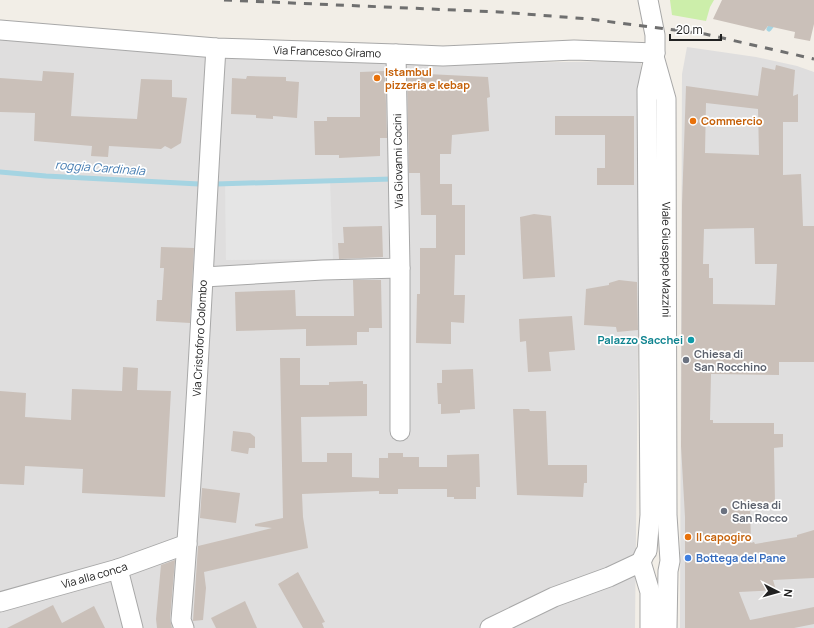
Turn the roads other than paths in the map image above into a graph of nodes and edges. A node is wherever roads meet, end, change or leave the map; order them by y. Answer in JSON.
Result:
{"nodes":[{"id":1,"x":648,"y":0,"type":"edge"},
{"id":2,"x":0,"y":30,"type":"edge"},
{"id":3,"x":216,"y":48,"type":"junction"},
{"id":4,"x":396,"y":54,"type":"junction"},
{"id":5,"x":655,"y":56,"type":"junction"},
{"id":6,"x":400,"y":268,"type":"junction"},
{"id":7,"x":204,"y":277,"type":"junction"},
{"id":8,"x":400,"y":431,"type":"dead end"},
{"id":9,"x":187,"y":544,"type":"junction"},
{"id":10,"x":668,"y":564,"type":"junction"},
{"id":11,"x":644,"y":565,"type":"junction"},
{"id":12,"x":118,"y":569,"type":"junction"},
{"id":13,"x":0,"y":602,"type":"edge"},
{"id":14,"x":134,"y":628,"type":"edge"},
{"id":15,"x":184,"y":628,"type":"edge"},
{"id":16,"x":490,"y":628,"type":"edge"},
{"id":17,"x":650,"y":628,"type":"edge"},
{"id":18,"x":667,"y":628,"type":"edge"}],
"edges":[{"from":1,"to":5,"type":"street","name":"Viale Giuseppe Mazzini"},
{"from":2,"to":3,"type":"street","name":"Via Francesco Giramo"},
{"from":3,"to":4,"type":"street","name":"Via Francesco Giramo"},
{"from":3,"to":7,"type":"street","name":"Via Cristoforo Colombo"},
{"from":4,"to":5,"type":"street","name":"Via Francesco Giramo"},
{"from":4,"to":6,"type":"street","name":"Via Giovanni Cocini"},
{"from":5,"to":10,"type":"street","name":"Viale Giuseppe Mazzini"},
{"from":5,"to":11,"type":"street","name":"Viale Giuseppe Mazzini"},
{"from":6,"to":7,"type":"street"},
{"from":6,"to":8,"type":"street","name":"Via Giovanni Cocini"},
{"from":7,"to":9,"type":"street","name":"Via Cristoforo Colombo"},
{"from":9,"to":12,"type":"street","name":"Via alla conca"},
{"from":9,"to":15,"type":"street","name":"Via Cristoforo Colombo"},
{"from":10,"to":11,"type":"street"},
{"from":10,"to":11,"type":"street"},
{"from":10,"to":18,"type":"street","name":"Viale Giuseppe Mazzini"},
{"from":11,"to":16,"type":"street"},
{"from":11,"to":17,"type":"street","name":"Viale Giuseppe Mazzini"},
{"from":12,"to":13,"type":"street","name":"Via alla conca"},
{"from":12,"to":14,"type":"street"}]}
